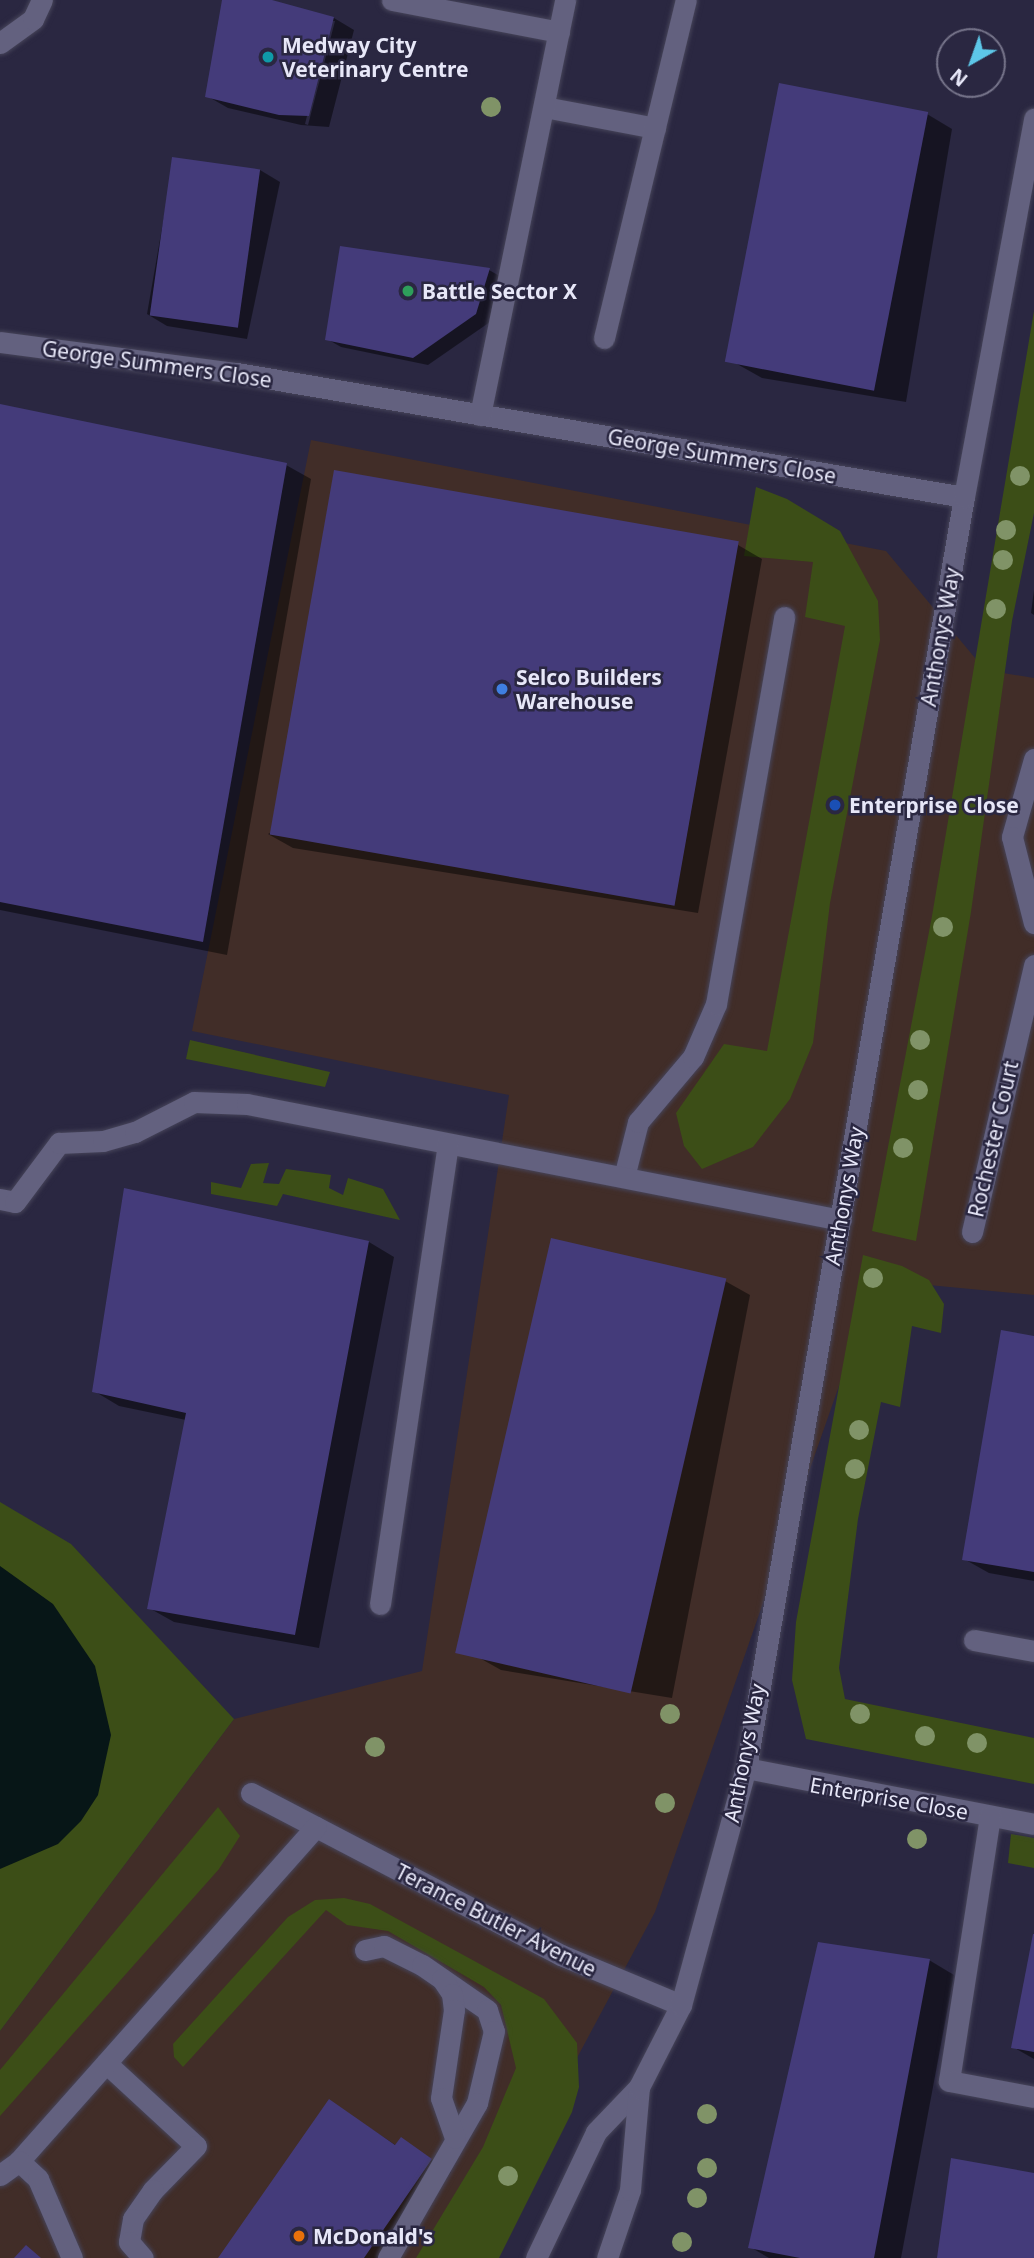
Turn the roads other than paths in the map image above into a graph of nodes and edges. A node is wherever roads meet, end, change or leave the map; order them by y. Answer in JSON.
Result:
{"nodes":[{"id":1,"x":42,"y":0,"type":"edge"},
{"id":2,"x":392,"y":0,"type":"edge"},
{"id":3,"x":565,"y":0,"type":"edge"},
{"id":4,"x":685,"y":0,"type":"edge"},
{"id":5,"x":559,"y":32,"type":"junction"},
{"id":6,"x":0,"y":43,"type":"edge"},
{"id":7,"x":544,"y":107,"type":"junction"},
{"id":8,"x":1034,"y":118,"type":"edge"},
{"id":9,"x":655,"y":128,"type":"junction"},
{"id":10,"x":604,"y":338,"type":"dead end"},
{"id":11,"x":0,"y":342,"type":"edge"},
{"id":12,"x":480,"y":415,"type":"junction"},
{"id":13,"x":964,"y":497,"type":"junction"},
{"id":14,"x":784,"y":617,"type":"dead end"},
{"id":15,"x":1034,"y":759,"type":"edge"},
{"id":16,"x":1034,"y":923,"type":"edge"},
{"id":17,"x":1034,"y":965,"type":"edge"},
{"id":18,"x":448,"y":1144,"type":"junction"},
{"id":19,"x":624,"y":1177,"type":"junction"},
{"id":20,"x":0,"y":1199,"type":"edge"},
{"id":21,"x":841,"y":1220,"type":"junction"},
{"id":22,"x":972,"y":1233,"type":"dead end"},
{"id":23,"x":380,"y":1604,"type":"dead end"},
{"id":24,"x":974,"y":1640,"type":"dead end"},
{"id":25,"x":1034,"y":1651,"type":"edge"},
{"id":26,"x":746,"y":1768,"type":"junction"},
{"id":27,"x":251,"y":1793,"type":"dead end"},
{"id":28,"x":990,"y":1816,"type":"junction"},
{"id":29,"x":1034,"y":1824,"type":"edge"},
{"id":30,"x":316,"y":1826,"type":"junction"},
{"id":31,"x":365,"y":1950,"type":"dead end"},
{"id":32,"x":441,"y":1978,"type":"junction"},
{"id":33,"x":681,"y":2005,"type":"junction"},
{"id":34,"x":106,"y":2063,"type":"junction"},
{"id":35,"x":639,"y":2087,"type":"junction"},
{"id":36,"x":1034,"y":2097,"type":"edge"},
{"id":37,"x":455,"y":2138,"type":"junction"},
{"id":38,"x":19,"y":2161,"type":"junction"},
{"id":39,"x":0,"y":2175,"type":"edge"},
{"id":40,"x":72,"y":2258,"type":"edge"},
{"id":41,"x":143,"y":2258,"type":"edge"},
{"id":42,"x":388,"y":2258,"type":"edge"},
{"id":43,"x":536,"y":2258,"type":"edge"},
{"id":44,"x":607,"y":2258,"type":"edge"}],
"edges":[{"from":1,"to":6,"type":"street"},
{"from":2,"to":5,"type":"street"},
{"from":3,"to":5,"type":"street"},
{"from":4,"to":9,"type":"street"},
{"from":5,"to":7,"type":"street"},
{"from":7,"to":9,"type":"street"},
{"from":7,"to":12,"type":"street"},
{"from":8,"to":13,"type":"street","name":"Anthonys Way"},
{"from":9,"to":10,"type":"street"},
{"from":11,"to":12,"type":"street","name":"George Summers Close"},
{"from":12,"to":13,"type":"street","name":"George Summers Close"},
{"from":13,"to":21,"type":"street","name":"Anthonys Way"},
{"from":14,"to":19,"type":"street"},
{"from":15,"to":16,"type":"street"},
{"from":17,"to":22,"type":"street","name":"Rochester Court"},
{"from":18,"to":19,"type":"street"},
{"from":18,"to":20,"type":"street"},
{"from":18,"to":23,"type":"street"},
{"from":19,"to":21,"type":"street"},
{"from":21,"to":26,"type":"street","name":"Anthonys Way"},
{"from":24,"to":25,"type":"street"},
{"from":26,"to":28,"type":"street","name":"Enterprise Close"},
{"from":26,"to":33,"type":"street","name":"Anthonys Way"},
{"from":27,"to":30,"type":"street","name":"Terance Butler Avenue"},
{"from":28,"to":29,"type":"street","name":"Enterprise Close"},
{"from":28,"to":36,"type":"street"},
{"from":30,"to":33,"type":"street","name":"Terance Butler Avenue"},
{"from":30,"to":34,"type":"street"},
{"from":31,"to":32,"type":"street"},
{"from":32,"to":37,"type":"street"},
{"from":32,"to":37,"type":"street"},
{"from":33,"to":35,"type":"street","name":"Anthonys Way"},
{"from":34,"to":38,"type":"street"},
{"from":34,"to":41,"type":"street"},
{"from":35,"to":43,"type":"street"},
{"from":35,"to":44,"type":"street","name":"Anthonys Way"},
{"from":37,"to":42,"type":"street"},
{"from":38,"to":39,"type":"street"},
{"from":38,"to":40,"type":"street"}]}
